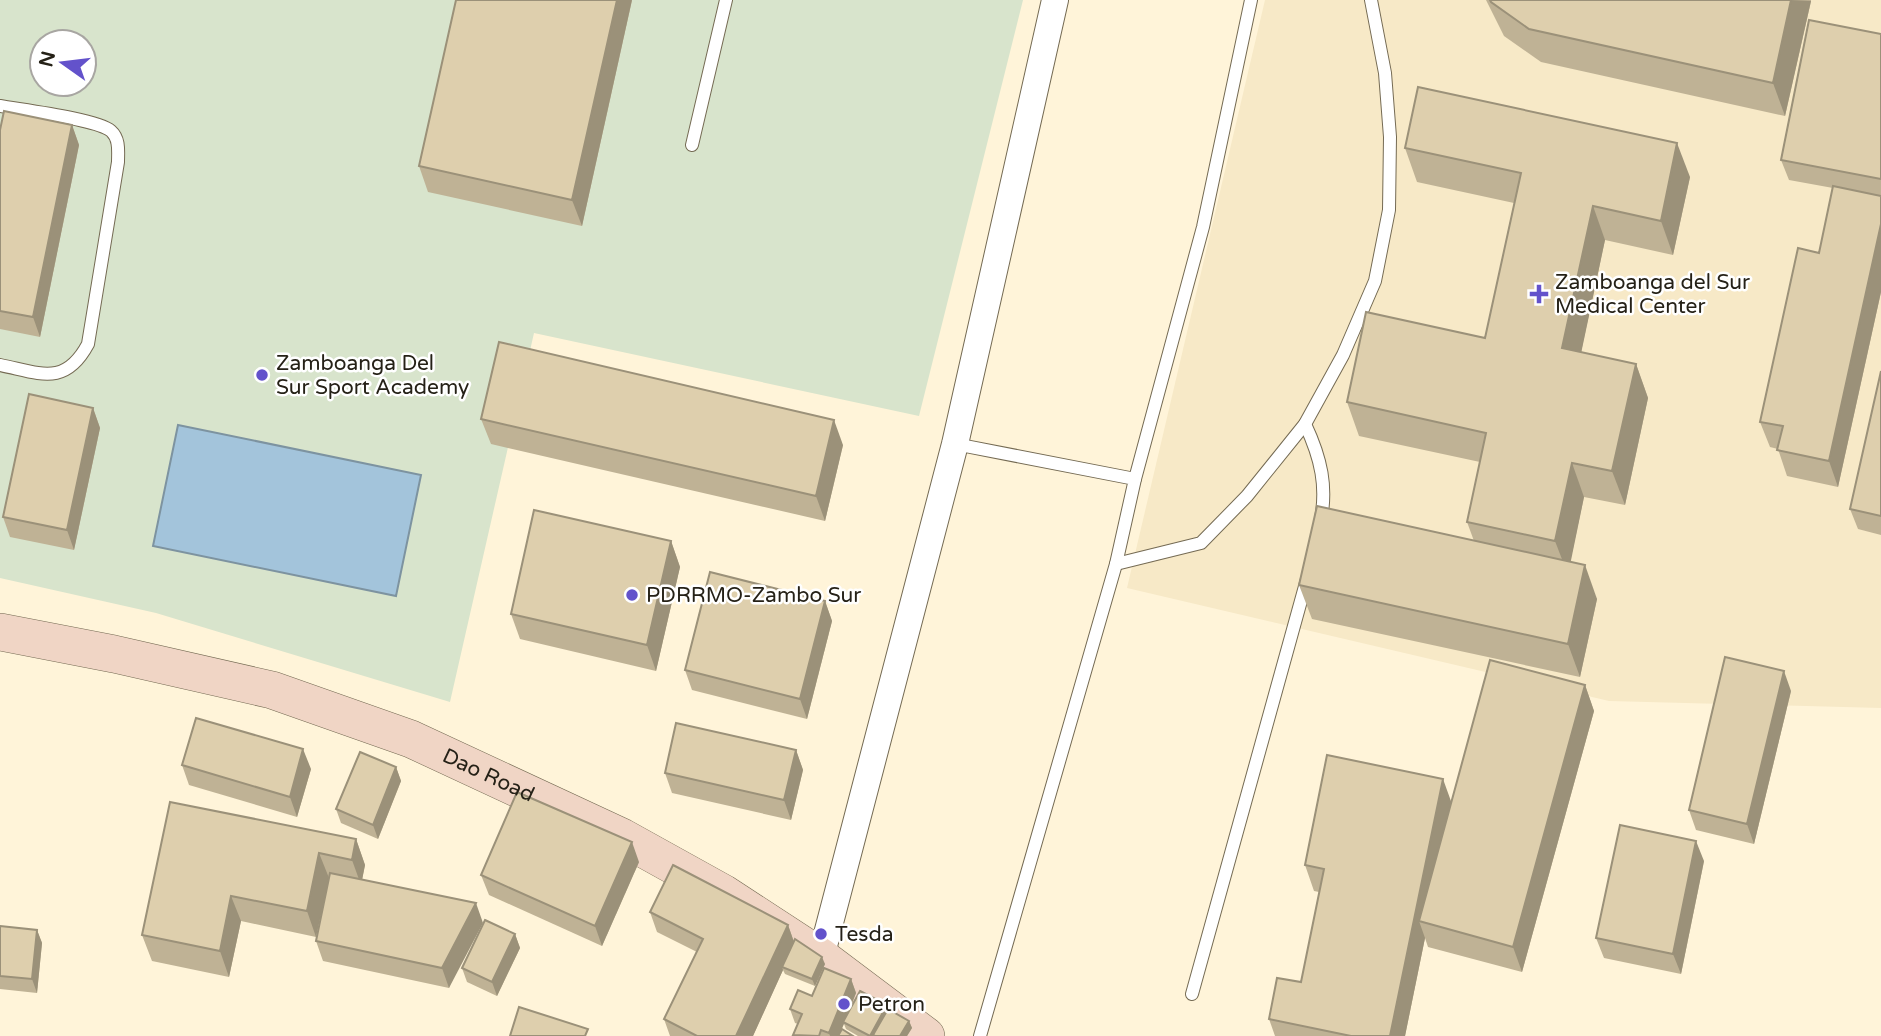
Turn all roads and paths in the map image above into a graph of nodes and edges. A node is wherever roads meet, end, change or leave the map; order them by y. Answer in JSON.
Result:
{"nodes":[{"id":1,"x":726,"y":0,"type":"edge"},
{"id":2,"x":1055,"y":0,"type":"edge"},
{"id":3,"x":1251,"y":0,"type":"edge"},
{"id":4,"x":1371,"y":0,"type":"edge"},
{"id":5,"x":0,"y":106,"type":"edge"},
{"id":6,"x":692,"y":145,"type":"dead end"},
{"id":7,"x":0,"y":365,"type":"edge"},
{"id":8,"x":1305,"y":424,"type":"junction"},
{"id":9,"x":955,"y":444,"type":"junction"},
{"id":10,"x":1135,"y":479,"type":"junction"},
{"id":11,"x":1317,"y":535,"type":"edge"},
{"id":12,"x":1116,"y":564,"type":"junction"},
{"id":13,"x":1309,"y":571,"type":"edge"},
{"id":14,"x":0,"y":632,"type":"edge"},
{"id":15,"x":821,"y":957,"type":"junction"},
{"id":16,"x":1192,"y":994,"type":"dead end"},
{"id":17,"x":926,"y":1036,"type":"edge"},
{"id":18,"x":980,"y":1036,"type":"edge"}],
"edges":[{"from":1,"to":6,"type":"lane"},
{"from":2,"to":9,"type":"street"},
{"from":3,"to":10,"type":"lane"},
{"from":4,"to":8,"type":"lane"},
{"from":5,"to":7,"type":"lane"},
{"from":8,"to":11,"type":"lane"},
{"from":8,"to":12,"type":"lane"},
{"from":9,"to":10,"type":"lane"},
{"from":9,"to":15,"type":"street"},
{"from":10,"to":12,"type":"lane"},
{"from":12,"to":18,"type":"lane"},
{"from":13,"to":16,"type":"lane"},
{"from":14,"to":15,"type":"street","name":"Dao Road"},
{"from":15,"to":17,"type":"street","name":"Dao Road"}]}
